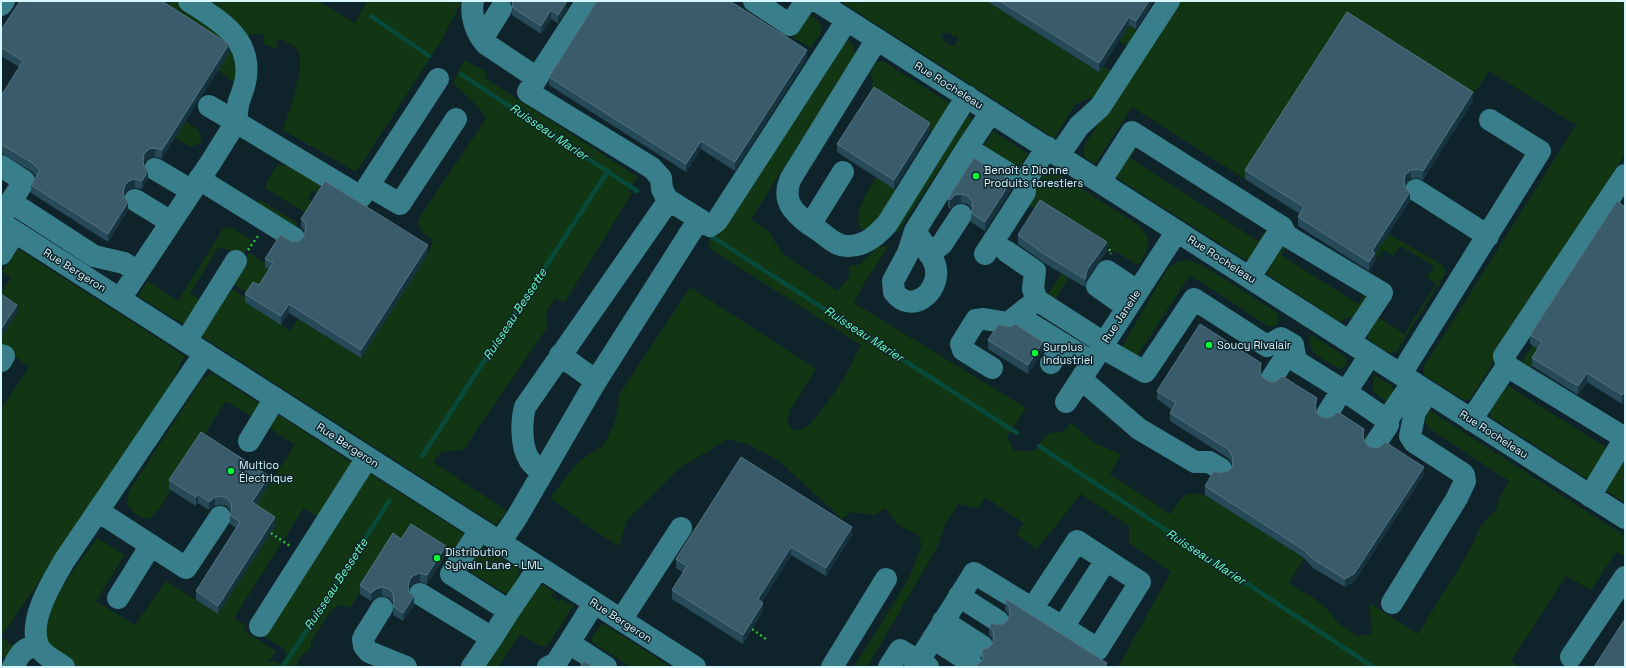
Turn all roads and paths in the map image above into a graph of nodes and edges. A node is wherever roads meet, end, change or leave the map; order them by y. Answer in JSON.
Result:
{"nodes":[{"id":1,"x":4,"y":1,"type":"edge"},
{"id":2,"x":189,"y":1,"type":"edge"},
{"id":3,"x":474,"y":1,"type":"edge"},
{"id":4,"x":587,"y":1,"type":"edge"},
{"id":5,"x":754,"y":1,"type":"edge"},
{"id":6,"x":806,"y":1,"type":"edge"},
{"id":7,"x":818,"y":1,"type":"edge"},
{"id":8,"x":1169,"y":1,"type":"edge"},
{"id":9,"x":1,"y":5,"type":"edge"},
{"id":10,"x":501,"y":9,"type":"dead end"},
{"id":11,"x":847,"y":20,"type":"junction"},
{"id":12,"x":877,"y":39,"type":"junction"},
{"id":13,"x":482,"y":40,"type":"junction"},
{"id":14,"x":537,"y":78,"type":"junction"},
{"id":15,"x":438,"y":79,"type":"dead end"},
{"id":16,"x":967,"y":96,"type":"junction"},
{"id":17,"x":209,"y":106,"type":"dead end"},
{"id":18,"x":991,"y":112,"type":"junction"},
{"id":19,"x":456,"y":119,"type":"dead end"},
{"id":20,"x":1490,"y":120,"type":"dead end"},
{"id":21,"x":236,"y":122,"type":"junction"},
{"id":22,"x":967,"y":148,"type":"junction"},
{"id":23,"x":1053,"y":151,"type":"junction"},
{"id":24,"x":1,"y":166,"type":"edge"},
{"id":25,"x":155,"y":169,"type":"dead end"},
{"id":26,"x":843,"y":172,"type":"dead end"},
{"id":27,"x":1625,"y":175,"type":"edge"},
{"id":28,"x":1100,"y":182,"type":"junction"},
{"id":29,"x":1024,"y":183,"type":"junction"},
{"id":30,"x":195,"y":185,"type":"junction"},
{"id":31,"x":368,"y":186,"type":"junction"},
{"id":32,"x":1416,"y":190,"type":"dead end"},
{"id":33,"x":135,"y":200,"type":"dead end"},
{"id":34,"x":669,"y":200,"type":"junction"},
{"id":35,"x":961,"y":215,"type":"dead end"},
{"id":36,"x":7,"y":219,"type":"edge"},
{"id":37,"x":699,"y":219,"type":"junction"},
{"id":38,"x":267,"y":221,"type":"junction"},
{"id":39,"x":171,"y":222,"type":"junction"},
{"id":40,"x":810,"y":225,"type":"junction"},
{"id":41,"x":1282,"y":227,"type":"junction"},
{"id":42,"x":915,"y":231,"type":"junction"},
{"id":43,"x":1177,"y":231,"type":"junction"},
{"id":44,"x":1488,"y":236,"type":"junction"},
{"id":45,"x":294,"y":238,"type":"dead end"},
{"id":46,"x":1101,"y":244,"type":"edge"},
{"id":47,"x":1107,"y":248,"type":"edge"},
{"id":48,"x":1006,"y":251,"type":"dead end"},
{"id":49,"x":1,"y":254,"type":"edge"},
{"id":50,"x":929,"y":254,"type":"junction"},
{"id":51,"x":985,"y":254,"type":"dead end"},
{"id":52,"x":236,"y":261,"type":"joint"},
{"id":53,"x":138,"y":272,"type":"junction"},
{"id":54,"x":1250,"y":277,"type":"junction"},
{"id":55,"x":120,"y":299,"type":"junction"},
{"id":56,"x":1037,"y":300,"type":"junction"},
{"id":57,"x":1306,"y":313,"type":"junction"},
{"id":58,"x":1018,"y":316,"type":"junction"},
{"id":59,"x":186,"y":341,"type":"junction"},
{"id":60,"x":1350,"y":341,"type":"junction"},
{"id":61,"x":1290,"y":343,"type":"junction"},
{"id":62,"x":1063,"y":344,"type":"junction"},
{"id":63,"x":205,"y":353,"type":"junction"},
{"id":64,"x":1,"y":355,"type":"edge"},
{"id":65,"x":560,"y":355,"type":"junction"},
{"id":66,"x":1370,"y":355,"type":"junction"},
{"id":67,"x":1094,"y":358,"type":"junction"},
{"id":68,"x":1,"y":361,"type":"edge"},
{"id":69,"x":1051,"y":363,"type":"dead end"},
{"id":70,"x":1507,"y":366,"type":"junction"},
{"id":71,"x":992,"y":368,"type":"dead end"},
{"id":72,"x":1272,"y":378,"type":"dead end"},
{"id":73,"x":596,"y":381,"type":"junction"},
{"id":74,"x":1414,"y":383,"type":"junction"},
{"id":75,"x":1344,"y":391,"type":"junction"},
{"id":76,"x":275,"y":398,"type":"junction"},
{"id":77,"x":1066,"y":402,"type":"dead end"},
{"id":78,"x":1327,"y":414,"type":"dead end"},
{"id":79,"x":1399,"y":415,"type":"junction"},
{"id":80,"x":1472,"y":420,"type":"junction"},
{"id":81,"x":249,"y":441,"type":"dead end"},
{"id":82,"x":1375,"y":444,"type":"dead end"},
{"id":83,"x":368,"y":458,"type":"junction"},
{"id":84,"x":1221,"y":469,"type":"dead end"},
{"id":85,"x":542,"y":472,"type":"junction"},
{"id":86,"x":1590,"y":496,"type":"junction"},
{"id":87,"x":98,"y":512,"type":"junction"},
{"id":88,"x":220,"y":517,"type":"dead end"},
{"id":89,"x":1625,"y":518,"type":"edge"},
{"id":90,"x":681,"y":528,"type":"dead end"},
{"id":91,"x":480,"y":530,"type":"junction"},
{"id":92,"x":271,"y":533,"type":"edge"},
{"id":93,"x":283,"y":540,"type":"dead end"},
{"id":94,"x":500,"y":542,"type":"junction"},
{"id":95,"x":151,"y":545,"type":"junction"},
{"id":96,"x":1106,"y":560,"type":"junction"},
{"id":97,"x":539,"y":568,"type":"junction"},
{"id":98,"x":1625,"y":576,"type":"edge"},
{"id":99,"x":886,"y":579,"type":"dead end"},
{"id":100,"x":420,"y":594,"type":"dead end"},
{"id":101,"x":959,"y":596,"type":"junction"},
{"id":102,"x":118,"y":598,"type":"dead end"},
{"id":103,"x":594,"y":603,"type":"junction"},
{"id":104,"x":1392,"y":603,"type":"dead end"},
{"id":105,"x":382,"y":608,"type":"dead end"},
{"id":106,"x":1032,"y":608,"type":"junction"},
{"id":107,"x":509,"y":611,"type":"junction"},
{"id":108,"x":621,"y":620,"type":"junction"},
{"id":109,"x":998,"y":621,"type":"dead end"},
{"id":110,"x":260,"y":626,"type":"dead end"},
{"id":111,"x":1063,"y":627,"type":"junction"},
{"id":112,"x":752,"y":629,"type":"edge"},
{"id":113,"x":938,"y":630,"type":"junction"},
{"id":114,"x":492,"y":638,"type":"junction"},
{"id":115,"x":766,"y":640,"type":"dead end"},
{"id":116,"x":569,"y":643,"type":"junction"},
{"id":117,"x":38,"y":645,"type":"junction"},
{"id":118,"x":976,"y":655,"type":"dead end"},
{"id":119,"x":1571,"y":657,"type":"dead end"},
{"id":120,"x":920,"y":665,"type":"edge"},
{"id":121,"x":13,"y":667,"type":"edge"},
{"id":122,"x":64,"y":667,"type":"edge"},
{"id":123,"x":406,"y":667,"type":"edge"},
{"id":124,"x":472,"y":667,"type":"edge"},
{"id":125,"x":548,"y":667,"type":"edge"},
{"id":126,"x":606,"y":667,"type":"edge"},
{"id":127,"x":694,"y":667,"type":"edge"},
{"id":128,"x":832,"y":667,"type":"edge"},
{"id":129,"x":888,"y":667,"type":"edge"}],
"edges":[{"from":1,"to":9,"type":"street"},
{"from":2,"to":21,"type":"street"},
{"from":3,"to":13,"type":"street"},
{"from":4,"to":14,"type":"street"},
{"from":5,"to":6,"type":"street"},
{"from":7,"to":11,"type":"street","name":"Rue Rocheleau"},
{"from":8,"to":23,"type":"street"},
{"from":10,"to":13,"type":"street"},
{"from":11,"to":12,"type":"street","name":"Rue Rocheleau"},
{"from":11,"to":37,"type":"street"},
{"from":12,"to":16,"type":"street","name":"Rue Rocheleau"},
{"from":12,"to":40,"type":"street"},
{"from":13,"to":14,"type":"street"},
{"from":14,"to":34,"type":"street"},
{"from":15,"to":31,"type":"street"},
{"from":16,"to":18,"type":"street","name":"Rue Rocheleau"},
{"from":16,"to":40,"type":"street"},
{"from":17,"to":21,"type":"street"},
{"from":18,"to":22,"type":"street"},
{"from":18,"to":23,"type":"street","name":"Rue Rocheleau"},
{"from":19,"to":31,"type":"street"},
{"from":20,"to":44,"type":"street"},
{"from":21,"to":30,"type":"street"},
{"from":21,"to":31,"type":"street"},
{"from":22,"to":29,"type":"street"},
{"from":22,"to":42,"type":"street"},
{"from":23,"to":28,"type":"street","name":"Rue Rocheleau"},
{"from":23,"to":29,"type":"street"},
{"from":24,"to":36,"type":"street"},
{"from":25,"to":30,"type":"street"},
{"from":26,"to":40,"type":"street"},
{"from":27,"to":70,"type":"street"},
{"from":28,"to":41,"type":"street"},
{"from":28,"to":43,"type":"street","name":"Rue Rocheleau"},
{"from":29,"to":51,"type":"street"},
{"from":30,"to":38,"type":"street"},
{"from":30,"to":39,"type":"street"},
{"from":32,"to":44,"type":"street"},
{"from":33,"to":39,"type":"street"},
{"from":34,"to":37,"type":"street"},
{"from":34,"to":65,"type":"street"},
{"from":35,"to":50,"type":"street"},
{"from":36,"to":49,"type":"street"},
{"from":36,"to":53,"type":"street"},
{"from":36,"to":55,"type":"street","name":"Rue Bergeron"},
{"from":37,"to":73,"type":"street"},
{"from":38,"to":45,"type":"street"},
{"from":38,"to":52,"type":"path"},
{"from":39,"to":53,"type":"street"},
{"from":41,"to":54,"type":"street"},
{"from":41,"to":60,"type":"street"},
{"from":42,"to":50,"type":"street"},
{"from":42,"to":50,"type":"street"},
{"from":43,"to":54,"type":"street","name":"Rue Rocheleau"},
{"from":43,"to":67,"type":"street","name":"Rue Janelle"},
{"from":44,"to":74,"type":"street"},
{"from":46,"to":47,"type":"path"},
{"from":48,"to":56,"type":"street"},
{"from":52,"to":59,"type":"street"},
{"from":53,"to":55,"type":"street"},
{"from":54,"to":57,"type":"street","name":"Rue Rocheleau"},
{"from":55,"to":59,"type":"street","name":"Rue Bergeron"},
{"from":56,"to":58,"type":"street"},
{"from":56,"to":67,"type":"street"},
{"from":57,"to":60,"type":"street","name":"Rue Rocheleau"},
{"from":57,"to":61,"type":"street"},
{"from":58,"to":62,"type":"street"},
{"from":58,"to":71,"type":"street"},
{"from":59,"to":63,"type":"street","name":"Rue Bergeron"},
{"from":60,"to":66,"type":"street","name":"Rue Rocheleau"},
{"from":61,"to":67,"type":"street"},
{"from":61,"to":72,"type":"street"},
{"from":61,"to":75,"type":"street"},
{"from":62,"to":67,"type":"street"},
{"from":62,"to":69,"type":"street"},
{"from":63,"to":76,"type":"street","name":"Rue Bergeron"},
{"from":63,"to":87,"type":"street"},
{"from":64,"to":68,"type":"street"},
{"from":65,"to":73,"type":"street"},
{"from":65,"to":85,"type":"street"},
{"from":66,"to":74,"type":"street","name":"Rue Rocheleau"},
{"from":66,"to":75,"type":"street"},
{"from":67,"to":77,"type":"street","name":"Rue Janelle"},
{"from":67,"to":84,"type":"street"},
{"from":70,"to":80,"type":"street"},
{"from":70,"to":86,"type":"street"},
{"from":73,"to":85,"type":"street"},
{"from":74,"to":79,"type":"street"},
{"from":74,"to":80,"type":"street","name":"Rue Rocheleau"},
{"from":75,"to":78,"type":"street"},
{"from":75,"to":79,"type":"street"},
{"from":76,"to":81,"type":"street"},
{"from":76,"to":83,"type":"street","name":"Rue Bergeron"},
{"from":79,"to":82,"type":"street"},
{"from":79,"to":104,"type":"street"},
{"from":80,"to":86,"type":"street","name":"Rue Rocheleau"},
{"from":83,"to":91,"type":"street","name":"Rue Bergeron"},
{"from":83,"to":110,"type":"street"},
{"from":85,"to":94,"type":"street"},
{"from":86,"to":89,"type":"street","name":"Rue Rocheleau"},
{"from":87,"to":95,"type":"street"},
{"from":87,"to":117,"type":"street"},
{"from":88,"to":95,"type":"street"},
{"from":90,"to":108,"type":"street"},
{"from":91,"to":94,"type":"street","name":"Rue Bergeron"},
{"from":91,"to":107,"type":"street"},
{"from":92,"to":93,"type":"path"},
{"from":94,"to":97,"type":"street","name":"Rue Bergeron"},
{"from":95,"to":102,"type":"street"},
{"from":96,"to":106,"type":"street"},
{"from":96,"to":111,"type":"street"},
{"from":96,"to":111,"type":"street"},
{"from":97,"to":103,"type":"street","name":"Rue Bergeron"},
{"from":97,"to":107,"type":"street"},
{"from":98,"to":119,"type":"street"},
{"from":99,"to":128,"type":"street"},
{"from":100,"to":114,"type":"street"},
{"from":101,"to":106,"type":"street"},
{"from":101,"to":109,"type":"street"},
{"from":101,"to":113,"type":"street"},
{"from":103,"to":108,"type":"street","name":"Rue Bergeron"},
{"from":103,"to":116,"type":"street"},
{"from":105,"to":123,"type":"street"},
{"from":106,"to":111,"type":"street"},
{"from":107,"to":114,"type":"street"},
{"from":108,"to":127,"type":"street","name":"Rue Bergeron"},
{"from":112,"to":115,"type":"path"},
{"from":113,"to":118,"type":"street"},
{"from":113,"to":120,"type":"street"},
{"from":114,"to":124,"type":"street"},
{"from":116,"to":125,"type":"street"},
{"from":116,"to":126,"type":"street"},
{"from":117,"to":121,"type":"street"},
{"from":117,"to":122,"type":"street"},
{"from":120,"to":129,"type":"street"}]}
